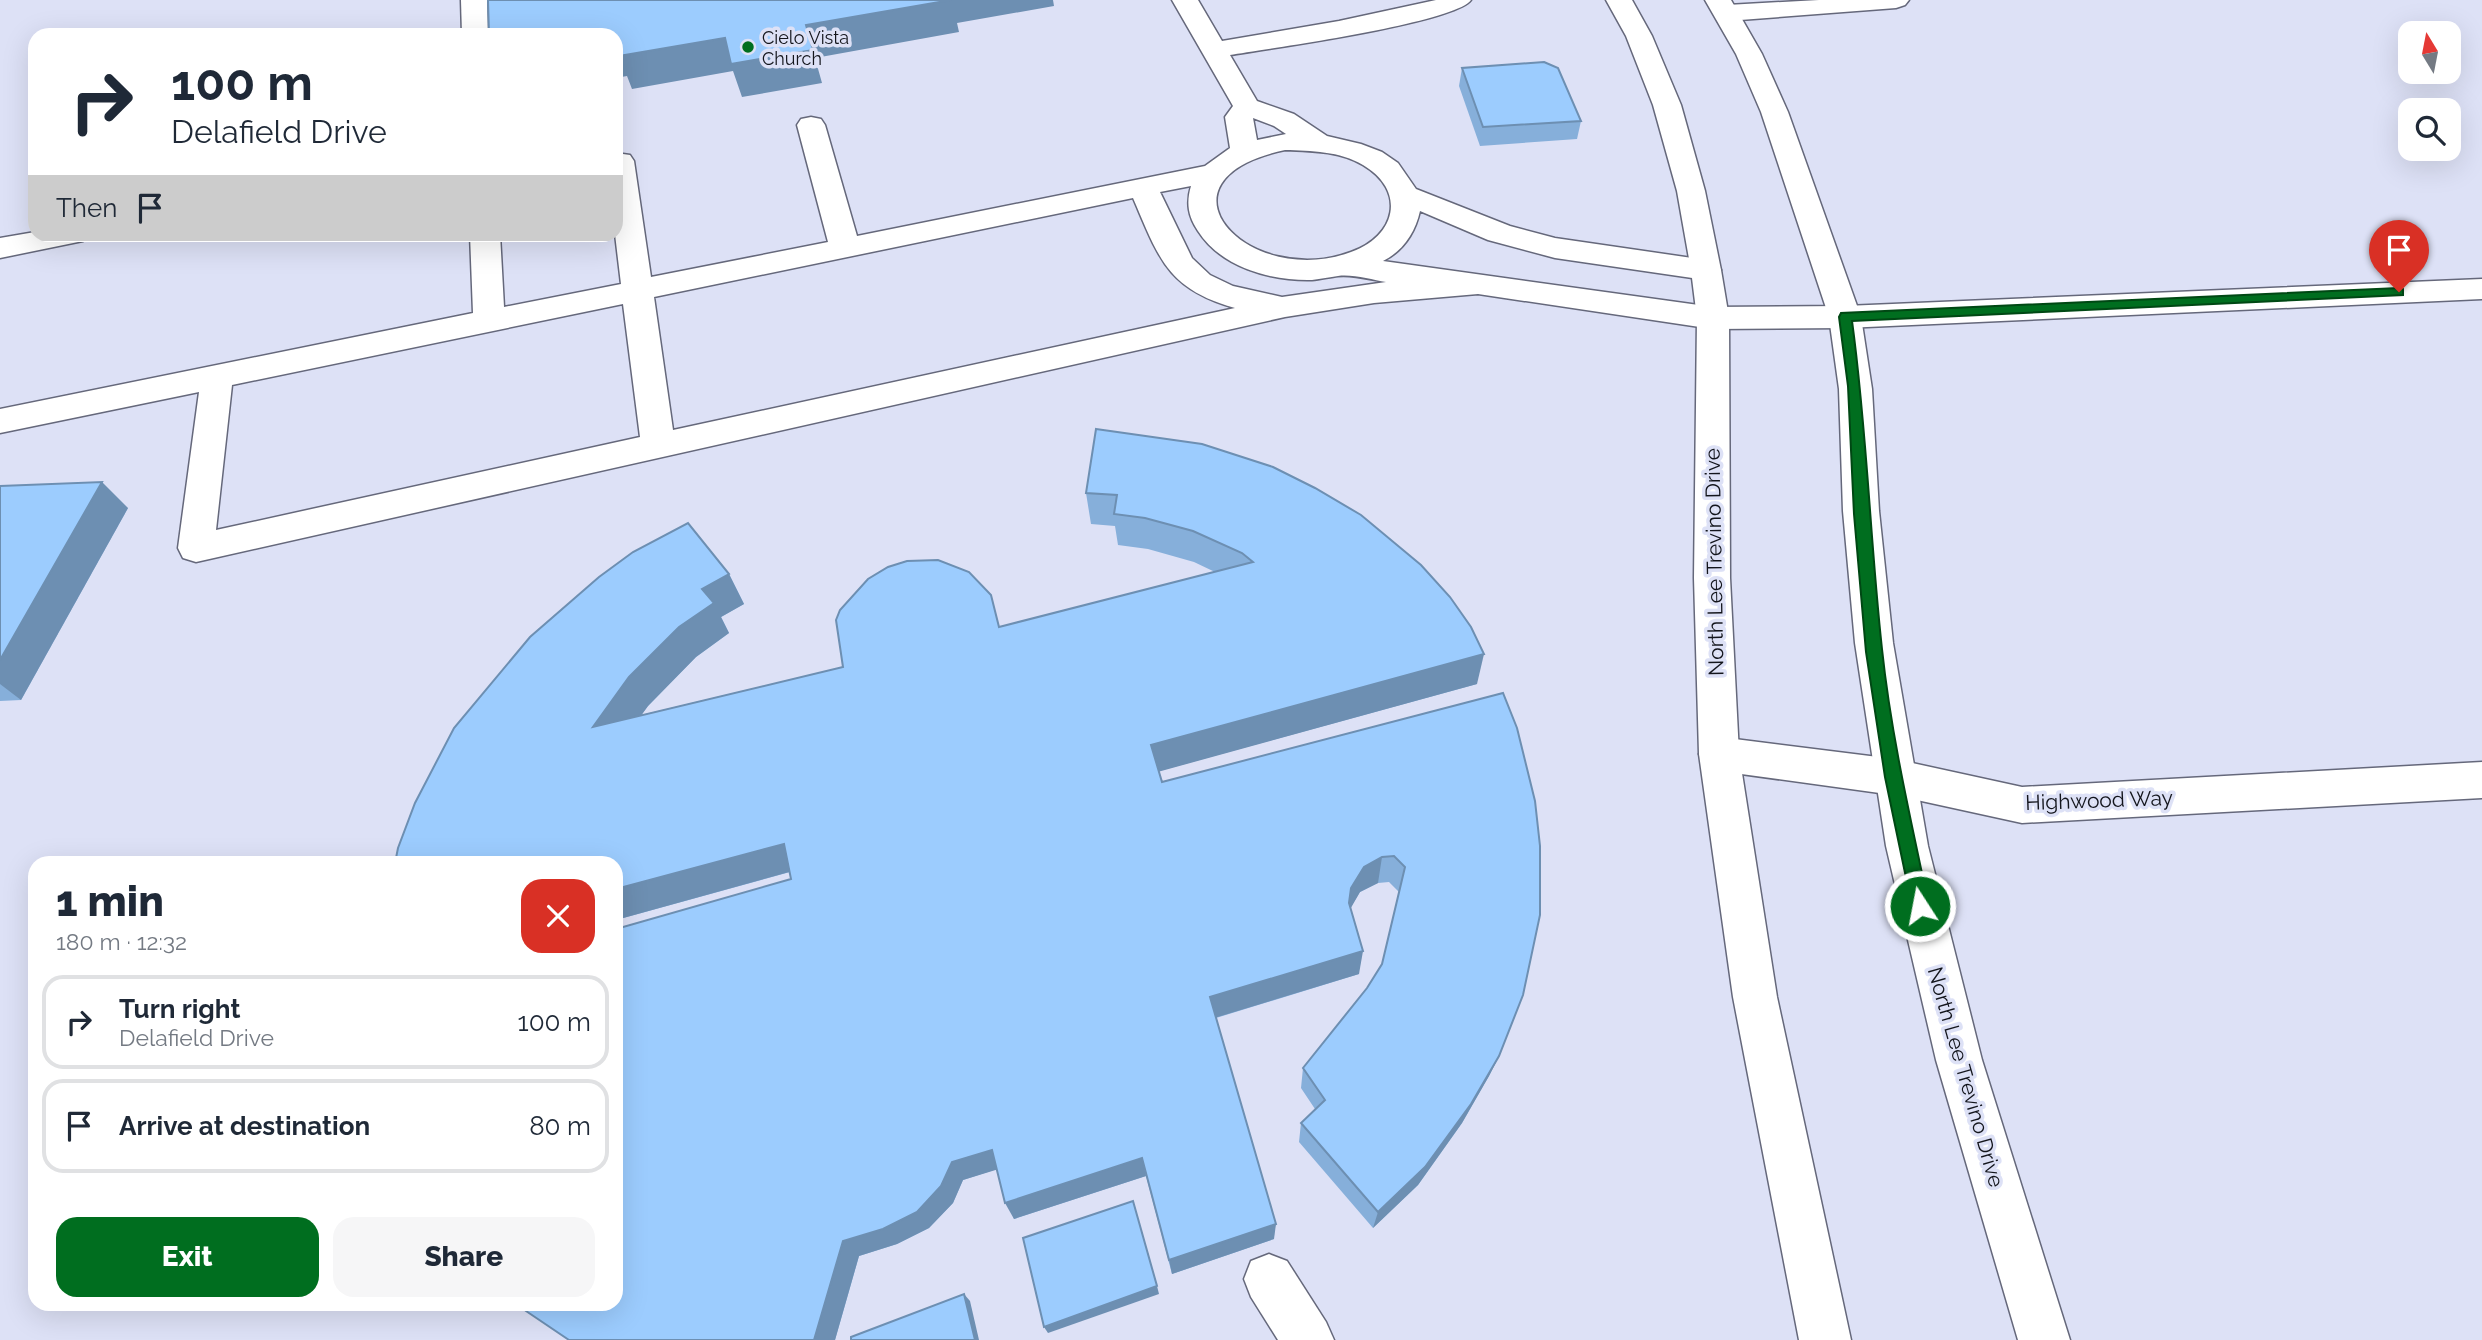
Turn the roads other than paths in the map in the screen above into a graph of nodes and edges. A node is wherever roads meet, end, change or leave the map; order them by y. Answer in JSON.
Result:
{"nodes":[{"id":1,"x":474,"y":0,"type":"edge"},
{"id":2,"x":1185,"y":0,"type":"edge"},
{"id":3,"x":1458,"y":0,"type":"edge"},
{"id":4,"x":1619,"y":0,"type":"edge"},
{"id":5,"x":1896,"y":0,"type":"edge"},
{"id":6,"x":1722,"y":7,"type":"edge"},
{"id":7,"x":475,"y":28,"type":"edge"},
{"id":8,"x":1214,"y":50,"type":"junction"},
{"id":9,"x":1247,"y":107,"type":"junction"},
{"id":10,"x":811,"y":125,"type":"dead end"},
{"id":11,"x":1317,"y":142,"type":"junction"},
{"id":12,"x":1245,"y":153,"type":"junction"},
{"id":13,"x":1216,"y":172,"type":"junction"},
{"id":14,"x":623,"y":182,"type":"edge"},
{"id":15,"x":1143,"y":187,"type":"junction"},
{"id":16,"x":1406,"y":195,"type":"junction"},
{"id":17,"x":31,"y":242,"type":"edge"},
{"id":18,"x":485,"y":242,"type":"edge"},
{"id":19,"x":0,"y":248,"type":"edge"},
{"id":20,"x":845,"y":248,"type":"junction"},
{"id":21,"x":1343,"y":266,"type":"junction"},
{"id":22,"x":1706,"y":270,"type":"junction"},
{"id":23,"x":1477,"y":284,"type":"junction"},
{"id":24,"x":2482,"y":289,"type":"edge"},
{"id":25,"x":638,"y":290,"type":"junction"},
{"id":26,"x":1284,"y":307,"type":"junction"},
{"id":27,"x":1845,"y":317,"type":"junction"},
{"id":28,"x":1713,"y":318,"type":"junction"},
{"id":29,"x":489,"y":321,"type":"junction"},
{"id":30,"x":217,"y":377,"type":"junction"},
{"id":31,"x":0,"y":421,"type":"edge"},
{"id":32,"x":658,"y":445,"type":"junction"},
{"id":33,"x":1719,"y":754,"type":"junction"},
{"id":34,"x":1894,"y":777,"type":"junction"},
{"id":35,"x":2482,"y":779,"type":"edge"},
{"id":36,"x":1269,"y":1279,"type":"dead end"},
{"id":37,"x":1308,"y":1340,"type":"edge"},
{"id":38,"x":1825,"y":1340,"type":"edge"},
{"id":39,"x":2044,"y":1340,"type":"edge"}],
"edges":[{"from":1,"to":7,"type":"main road"},
{"from":2,"to":8,"type":"main road"},
{"from":3,"to":8,"type":"main road"},
{"from":4,"to":22,"type":"main road","name":"North Lee Trevino Drive"},
{"from":5,"to":6,"type":"main road"},
{"from":6,"to":27,"type":"main road","name":"North Lee Trevino Drive"},
{"from":8,"to":9,"type":"main road"},
{"from":9,"to":11,"type":"main road"},
{"from":9,"to":12,"type":"main road"},
{"from":10,"to":20,"type":"main road"},
{"from":11,"to":12,"type":"main road"},
{"from":11,"to":16,"type":"main road"},
{"from":12,"to":13,"type":"main road"},
{"from":13,"to":15,"type":"main road"},
{"from":13,"to":21,"type":"main road"},
{"from":14,"to":25,"type":"main road"},
{"from":15,"to":20,"type":"main road"},
{"from":15,"to":26,"type":"main road"},
{"from":16,"to":21,"type":"main road"},
{"from":16,"to":22,"type":"main road"},
{"from":17,"to":19,"type":"main road"},
{"from":18,"to":29,"type":"main road"},
{"from":20,"to":25,"type":"main road"},
{"from":21,"to":23,"type":"main road"},
{"from":22,"to":28,"type":"main road","name":"North Lee Trevino Drive"},
{"from":23,"to":26,"type":"main road"},
{"from":23,"to":28,"type":"main road"},
{"from":24,"to":27,"type":"main road"},
{"from":25,"to":29,"type":"main road"},
{"from":25,"to":32,"type":"main road"},
{"from":26,"to":32,"type":"main road"},
{"from":27,"to":28,"type":"main road"},
{"from":27,"to":34,"type":"main road","name":"North Lee Trevino Drive"},
{"from":28,"to":33,"type":"main road","name":"North Lee Trevino Drive"},
{"from":29,"to":30,"type":"main road"},
{"from":30,"to":31,"type":"main road"},
{"from":30,"to":32,"type":"main road"},
{"from":33,"to":34,"type":"main road","name":"Highwood Way"},
{"from":33,"to":38,"type":"main road","name":"North Lee Trevino Drive"},
{"from":34,"to":35,"type":"main road","name":"Highwood Way"},
{"from":34,"to":39,"type":"main road","name":"North Lee Trevino Drive"},
{"from":36,"to":37,"type":"main road"}]}
